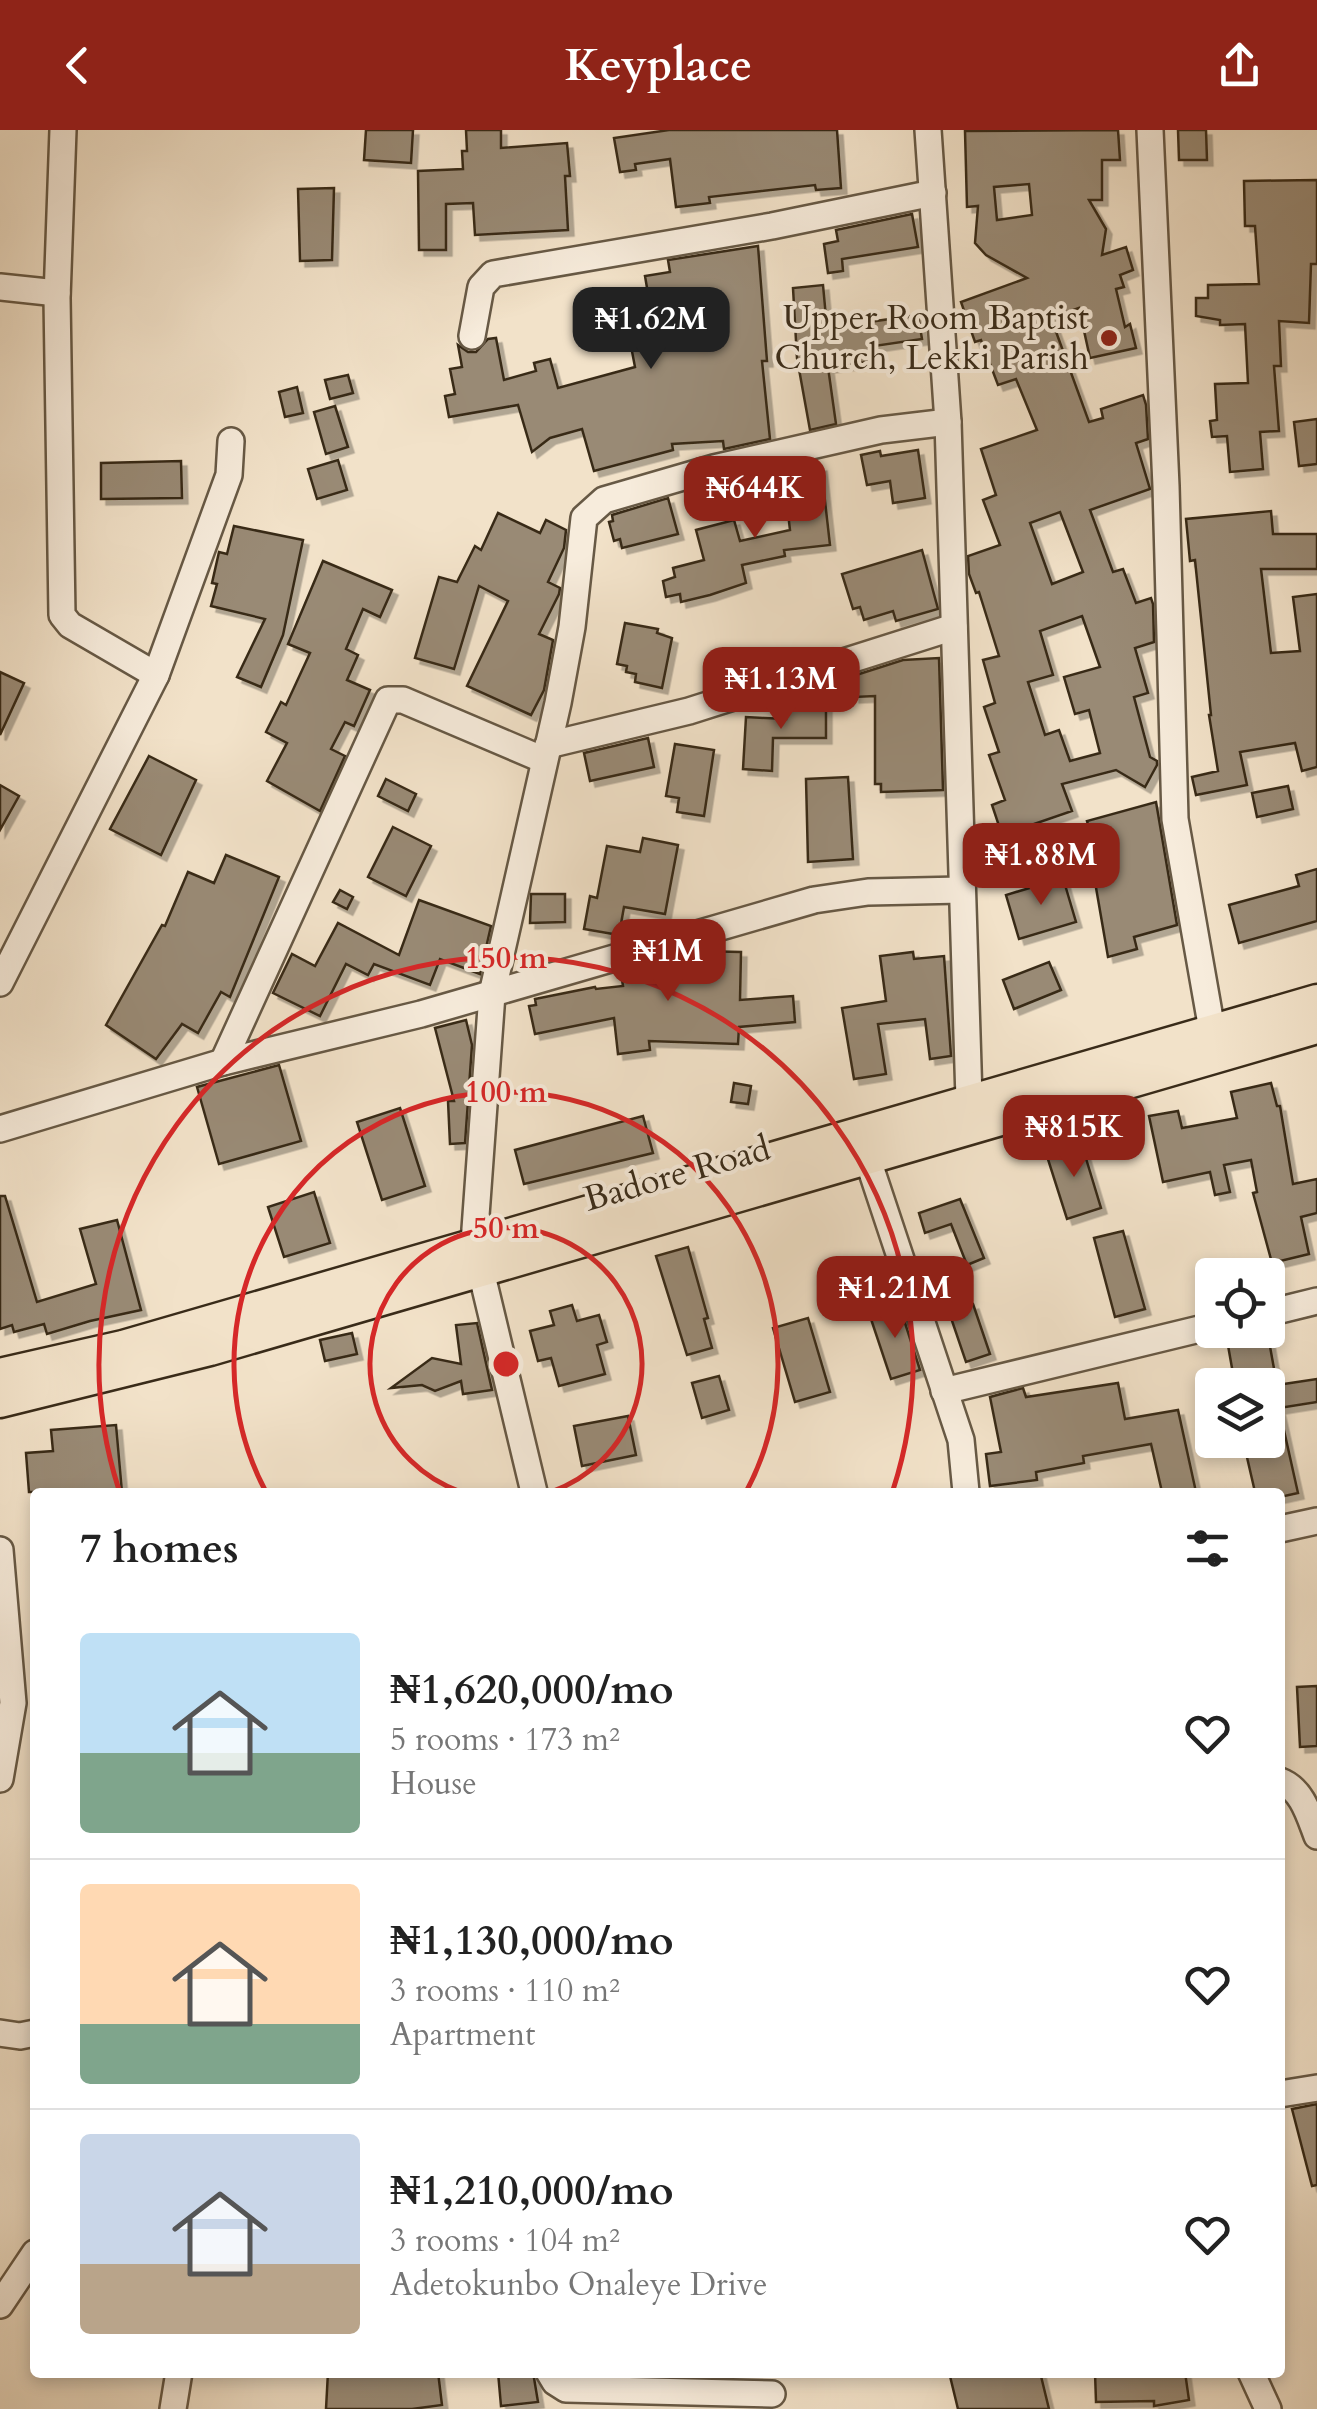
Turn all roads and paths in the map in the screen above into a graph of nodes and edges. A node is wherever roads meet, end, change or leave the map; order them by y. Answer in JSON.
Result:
{"nodes":[{"id":1,"x":63,"y":130,"type":"edge"},
{"id":2,"x":928,"y":130,"type":"edge"},
{"id":3,"x":1150,"y":130,"type":"edge"},
{"id":4,"x":933,"y":192,"type":"junction"},
{"id":5,"x":0,"y":287,"type":"edge"},
{"id":6,"x":57,"y":293,"type":"junction"},
{"id":7,"x":472,"y":336,"type":"dead end"},
{"id":8,"x":948,"y":422,"type":"junction"},
{"id":9,"x":231,"y":440,"type":"dead end"},
{"id":10,"x":954,"y":627,"type":"junction"},
{"id":11,"x":156,"y":674,"type":"junction"},
{"id":12,"x":546,"y":753,"type":"junction"},
{"id":13,"x":962,"y":890,"type":"junction"},
{"id":14,"x":0,"y":982,"type":"edge"},
{"id":15,"x":492,"y":994,"type":"junction"},
{"id":16,"x":1317,"y":1000,"type":"edge"},
{"id":17,"x":1317,"y":1028,"type":"edge"},
{"id":18,"x":1212,"y":1030,"type":"junction"},
{"id":19,"x":222,"y":1062,"type":"junction"},
{"id":20,"x":970,"y":1100,"type":"junction"},
{"id":21,"x":0,"y":1128,"type":"edge"},
{"id":22,"x":867,"y":1157,"type":"junction"},
{"id":23,"x":477,"y":1257,"type":"junction"},
{"id":24,"x":336,"y":1298,"type":"junction"},
{"id":25,"x":1317,"y":1301,"type":"edge"},
{"id":26,"x":1285,"y":1309,"type":"edge"},
{"id":27,"x":1195,"y":1330,"type":"edge"},
{"id":28,"x":0,"y":1374,"type":"edge"},
{"id":29,"x":944,"y":1391,"type":"junction"},
{"id":30,"x":0,"y":1402,"type":"edge"},
{"id":31,"x":533,"y":1488,"type":"edge"},
{"id":32,"x":966,"y":1488,"type":"edge"},
{"id":33,"x":1317,"y":1521,"type":"edge"},
{"id":34,"x":1285,"y":1529,"type":"edge"},
{"id":35,"x":0,"y":1550,"type":"edge"},
{"id":36,"x":0,"y":1779,"type":"edge"},
{"id":37,"x":1285,"y":1782,"type":"edge"},
{"id":38,"x":1317,"y":1836,"type":"edge"},
{"id":39,"x":0,"y":2033,"type":"edge"},
{"id":40,"x":30,"y":2034,"type":"edge"},
{"id":41,"x":1317,"y":2088,"type":"edge"},
{"id":42,"x":1285,"y":2093,"type":"edge"},
{"id":43,"x":30,"y":2260,"type":"edge"},
{"id":44,"x":0,"y":2305,"type":"edge"},
{"id":45,"x":178,"y":2378,"type":"edge"},
{"id":46,"x":553,"y":2378,"type":"edge"},
{"id":47,"x":1254,"y":2378,"type":"edge"},
{"id":48,"x":772,"y":2392,"type":"edge"},
{"id":49,"x":173,"y":2409,"type":"edge"},
{"id":50,"x":1268,"y":2409,"type":"edge"}],
"edges":[{"from":1,"to":6,"type":"street"},
{"from":2,"to":4,"type":"street"},
{"from":3,"to":18,"type":"street"},
{"from":4,"to":7,"type":"street"},
{"from":4,"to":8,"type":"street"},
{"from":5,"to":6,"type":"street"},
{"from":6,"to":11,"type":"street"},
{"from":8,"to":10,"type":"street"},
{"from":8,"to":12,"type":"street"},
{"from":9,"to":11,"type":"street"},
{"from":10,"to":12,"type":"street"},
{"from":10,"to":13,"type":"street"},
{"from":11,"to":14,"type":"street"},
{"from":12,"to":15,"type":"street"},
{"from":12,"to":19,"type":"street"},
{"from":13,"to":15,"type":"street"},
{"from":13,"to":20,"type":"street"},
{"from":15,"to":19,"type":"street"},
{"from":15,"to":23,"type":"street"},
{"from":16,"to":18,"type":"main road","name":"Badore Road"},
{"from":17,"to":22,"type":"main road","name":"Badore Road"},
{"from":18,"to":20,"type":"main road","name":"Badore Road"},
{"from":19,"to":21,"type":"street"},
{"from":20,"to":23,"type":"main road","name":"Badore Road"},
{"from":22,"to":23,"type":"main road","name":"Badore Road"},
{"from":22,"to":29,"type":"street"},
{"from":23,"to":24,"type":"main road","name":"Badore Road"},
{"from":23,"to":31,"type":"street"},
{"from":24,"to":28,"type":"main road","name":"Badore Road"},
{"from":24,"to":30,"type":"main road","name":"Badore Road"},
{"from":25,"to":26,"type":"street"},
{"from":27,"to":29,"type":"street"},
{"from":29,"to":32,"type":"street"},
{"from":33,"to":34,"type":"street"},
{"from":35,"to":36,"type":"street"},
{"from":37,"to":38,"type":"street"},
{"from":39,"to":40,"type":"street"},
{"from":41,"to":42,"type":"street"},
{"from":43,"to":44,"type":"street"},
{"from":45,"to":49,"type":"street"},
{"from":46,"to":48,"type":"street"},
{"from":47,"to":50,"type":"street"}]}
